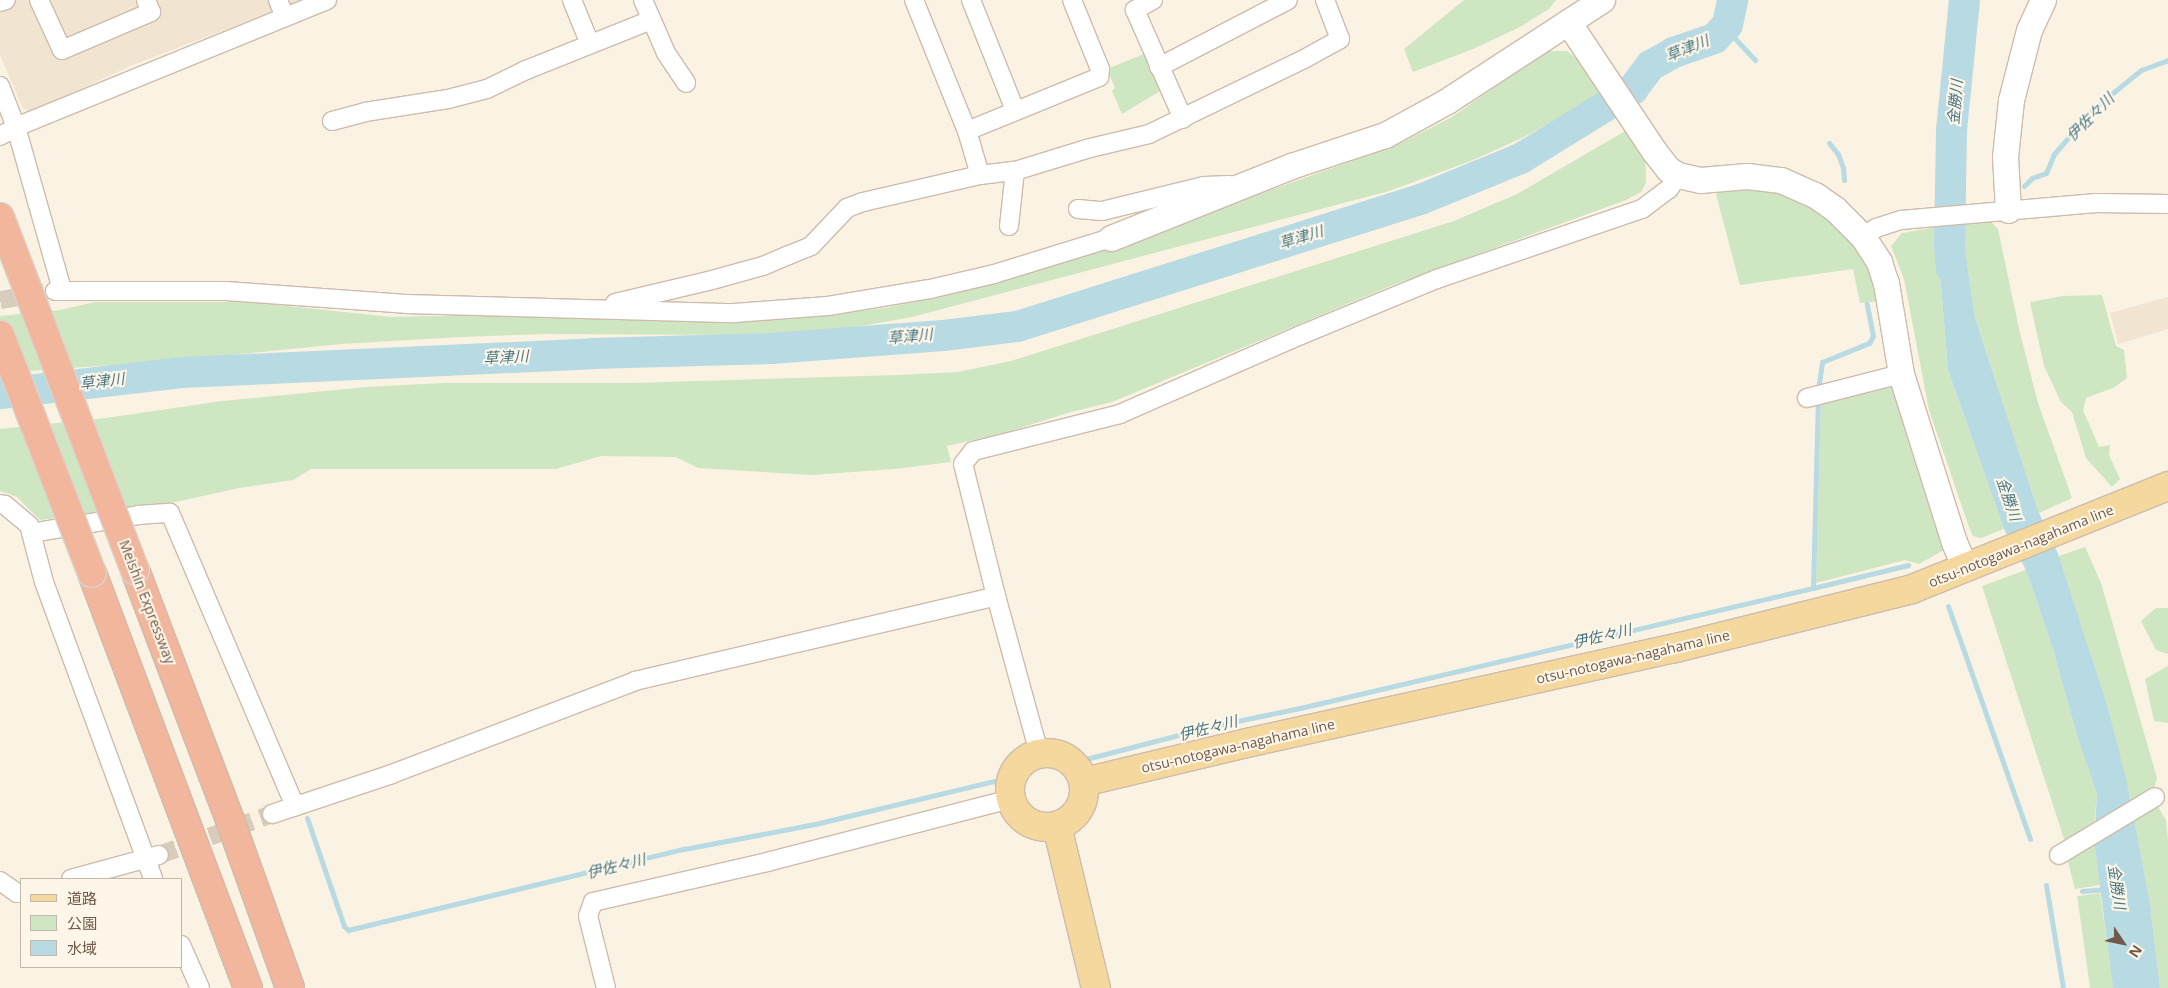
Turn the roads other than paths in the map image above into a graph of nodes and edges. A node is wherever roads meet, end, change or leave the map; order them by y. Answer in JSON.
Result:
{"nodes":[{"id":1,"x":6,"y":0,"type":"edge"},
{"id":2,"x":39,"y":0,"type":"edge"},
{"id":3,"x":146,"y":0,"type":"edge"},
{"id":4,"x":278,"y":0,"type":"edge"},
{"id":5,"x":327,"y":0,"type":"edge"},
{"id":6,"x":572,"y":0,"type":"edge"},
{"id":7,"x":643,"y":0,"type":"edge"},
{"id":8,"x":914,"y":0,"type":"edge"},
{"id":9,"x":971,"y":0,"type":"edge"},
{"id":10,"x":1072,"y":0,"type":"edge"},
{"id":11,"x":1153,"y":0,"type":"edge"},
{"id":12,"x":1288,"y":0,"type":"edge"},
{"id":13,"x":1325,"y":0,"type":"edge"},
{"id":14,"x":1602,"y":0,"type":"edge"},
{"id":15,"x":2043,"y":0,"type":"edge"},
{"id":16,"x":0,"y":2,"type":"edge"},
{"id":17,"x":285,"y":16,"type":"junction"},
{"id":18,"x":651,"y":20,"type":"junction"},
{"id":19,"x":1568,"y":22,"type":"junction"},
{"id":20,"x":590,"y":44,"type":"junction"},
{"id":21,"x":1160,"y":67,"type":"junction"},
{"id":22,"x":686,"y":84,"type":"dead end"},
{"id":23,"x":0,"y":86,"type":"edge"},
{"id":24,"x":1015,"y":110,"type":"junction"},
{"id":25,"x":1183,"y":118,"type":"junction"},
{"id":26,"x":332,"y":121,"type":"dead end"},
{"id":27,"x":16,"y":127,"type":"junction"},
{"id":28,"x":967,"y":131,"type":"junction"},
{"id":29,"x":0,"y":136,"type":"edge"},
{"id":30,"x":1015,"y":171,"type":"junction"},
{"id":31,"x":980,"y":175,"type":"junction"},
{"id":32,"x":1678,"y":175,"type":"junction"},
{"id":33,"x":1242,"y":185,"type":"junction"},
{"id":34,"x":2168,"y":204,"type":"edge"},
{"id":35,"x":1078,"y":209,"type":"dead end"},
{"id":36,"x":2003,"y":211,"type":"junction"},
{"id":37,"x":0,"y":218,"type":"edge"},
{"id":38,"x":1009,"y":226,"type":"dead end"},
{"id":39,"x":1863,"y":237,"type":"junction"},
{"id":40,"x":1111,"y":238,"type":"joint"},
{"id":41,"x":595,"y":308,"type":"junction"},
{"id":42,"x":0,"y":335,"type":"edge"},
{"id":43,"x":1901,"y":374,"type":"junction"},
{"id":44,"x":1806,"y":398,"type":"dead end"},
{"id":45,"x":2168,"y":486,"type":"edge"},
{"id":46,"x":0,"y":504,"type":"edge"},
{"id":47,"x":30,"y":533,"type":"junction"},
{"id":48,"x":1976,"y":564,"type":"junction"},
{"id":49,"x":996,"y":596,"type":"junction"},
{"id":50,"x":1039,"y":753,"type":"junction"},
{"id":51,"x":1084,"y":782,"type":"junction"},
{"id":52,"x":2156,"y":797,"type":"dead end"},
{"id":53,"x":1010,"y":799,"type":"junction"},
{"id":54,"x":295,"y":806,"type":"junction"},
{"id":55,"x":272,"y":814,"type":"tunnel mouth"},
{"id":56,"x":1056,"y":826,"type":"junction"},
{"id":57,"x":2063,"y":851,"type":"dead end"},
{"id":58,"x":151,"y":857,"type":"junction"},
{"id":59,"x":75,"y":878,"type":"edge"},
{"id":60,"x":153,"y":878,"type":"edge"},
{"id":61,"x":0,"y":881,"type":"edge"},
{"id":62,"x":20,"y":893,"type":"edge"},
{"id":63,"x":182,"y":948,"type":"edge"},
{"id":64,"x":200,"y":988,"type":"edge"},
{"id":65,"x":248,"y":988,"type":"edge"},
{"id":66,"x":290,"y":988,"type":"edge"},
{"id":67,"x":606,"y":988,"type":"edge"},
{"id":68,"x":1096,"y":988,"type":"edge"}],
"edges":[{"from":1,"to":16,"type":"street"},
{"from":2,"to":3,"type":"street"},
{"from":4,"to":17,"type":"street"},
{"from":5,"to":17,"type":"street"},
{"from":6,"to":20,"type":"street"},
{"from":7,"to":18,"type":"street"},
{"from":8,"to":28,"type":"street"},
{"from":9,"to":24,"type":"street"},
{"from":10,"to":24,"type":"street"},
{"from":11,"to":21,"type":"street"},
{"from":12,"to":21,"type":"street"},
{"from":13,"to":25,"type":"street"},
{"from":14,"to":19,"type":"street"},
{"from":15,"to":36,"type":"street"},
{"from":17,"to":27,"type":"street"},
{"from":18,"to":20,"type":"street"},
{"from":18,"to":22,"type":"street"},
{"from":19,"to":32,"type":"street"},
{"from":19,"to":33,"type":"street"},
{"from":20,"to":26,"type":"street"},
{"from":21,"to":25,"type":"street"},
{"from":23,"to":27,"type":"street"},
{"from":24,"to":28,"type":"street"},
{"from":25,"to":30,"type":"street"},
{"from":27,"to":29,"type":"street"},
{"from":27,"to":41,"type":"street"},
{"from":28,"to":31,"type":"street"},
{"from":30,"to":31,"type":"street"},
{"from":30,"to":38,"type":"street"},
{"from":31,"to":41,"type":"street"},
{"from":32,"to":39,"type":"street"},
{"from":32,"to":49,"type":"street"},
{"from":33,"to":35,"type":"street"},
{"from":33,"to":40,"type":"street"},
{"from":34,"to":36,"type":"street"},
{"from":36,"to":39,"type":"street"},
{"from":37,"to":66,"type":"highway","name":"Meishin Expressway","bridge":true},
{"from":39,"to":43,"type":"street"},
{"from":40,"to":41,"type":"street"},
{"from":42,"to":65,"type":"highway","bridge":true},
{"from":43,"to":44,"type":"street"},
{"from":43,"to":48,"type":"street"},
{"from":45,"to":48,"type":"main road","name":"otsu-notogawa-nagahama line"},
{"from":46,"to":47,"type":"street"},
{"from":47,"to":54,"type":"street"},
{"from":47,"to":58,"type":"street"},
{"from":48,"to":51,"type":"main road","name":"otsu-notogawa-nagahama line"},
{"from":49,"to":50,"type":"street"},
{"from":49,"to":54,"type":"street"},
{"from":50,"to":51,"type":"main road"},
{"from":50,"to":53,"type":"main road"},
{"from":51,"to":56,"type":"main road"},
{"from":52,"to":57,"type":"street"},
{"from":53,"to":56,"type":"main road"},
{"from":53,"to":67,"type":"street"},
{"from":54,"to":55,"type":"street"},
{"from":56,"to":68,"type":"main road"},
{"from":58,"to":59,"type":"street"},
{"from":58,"to":60,"type":"street"},
{"from":61,"to":62,"type":"street"},
{"from":63,"to":64,"type":"street"}]}
